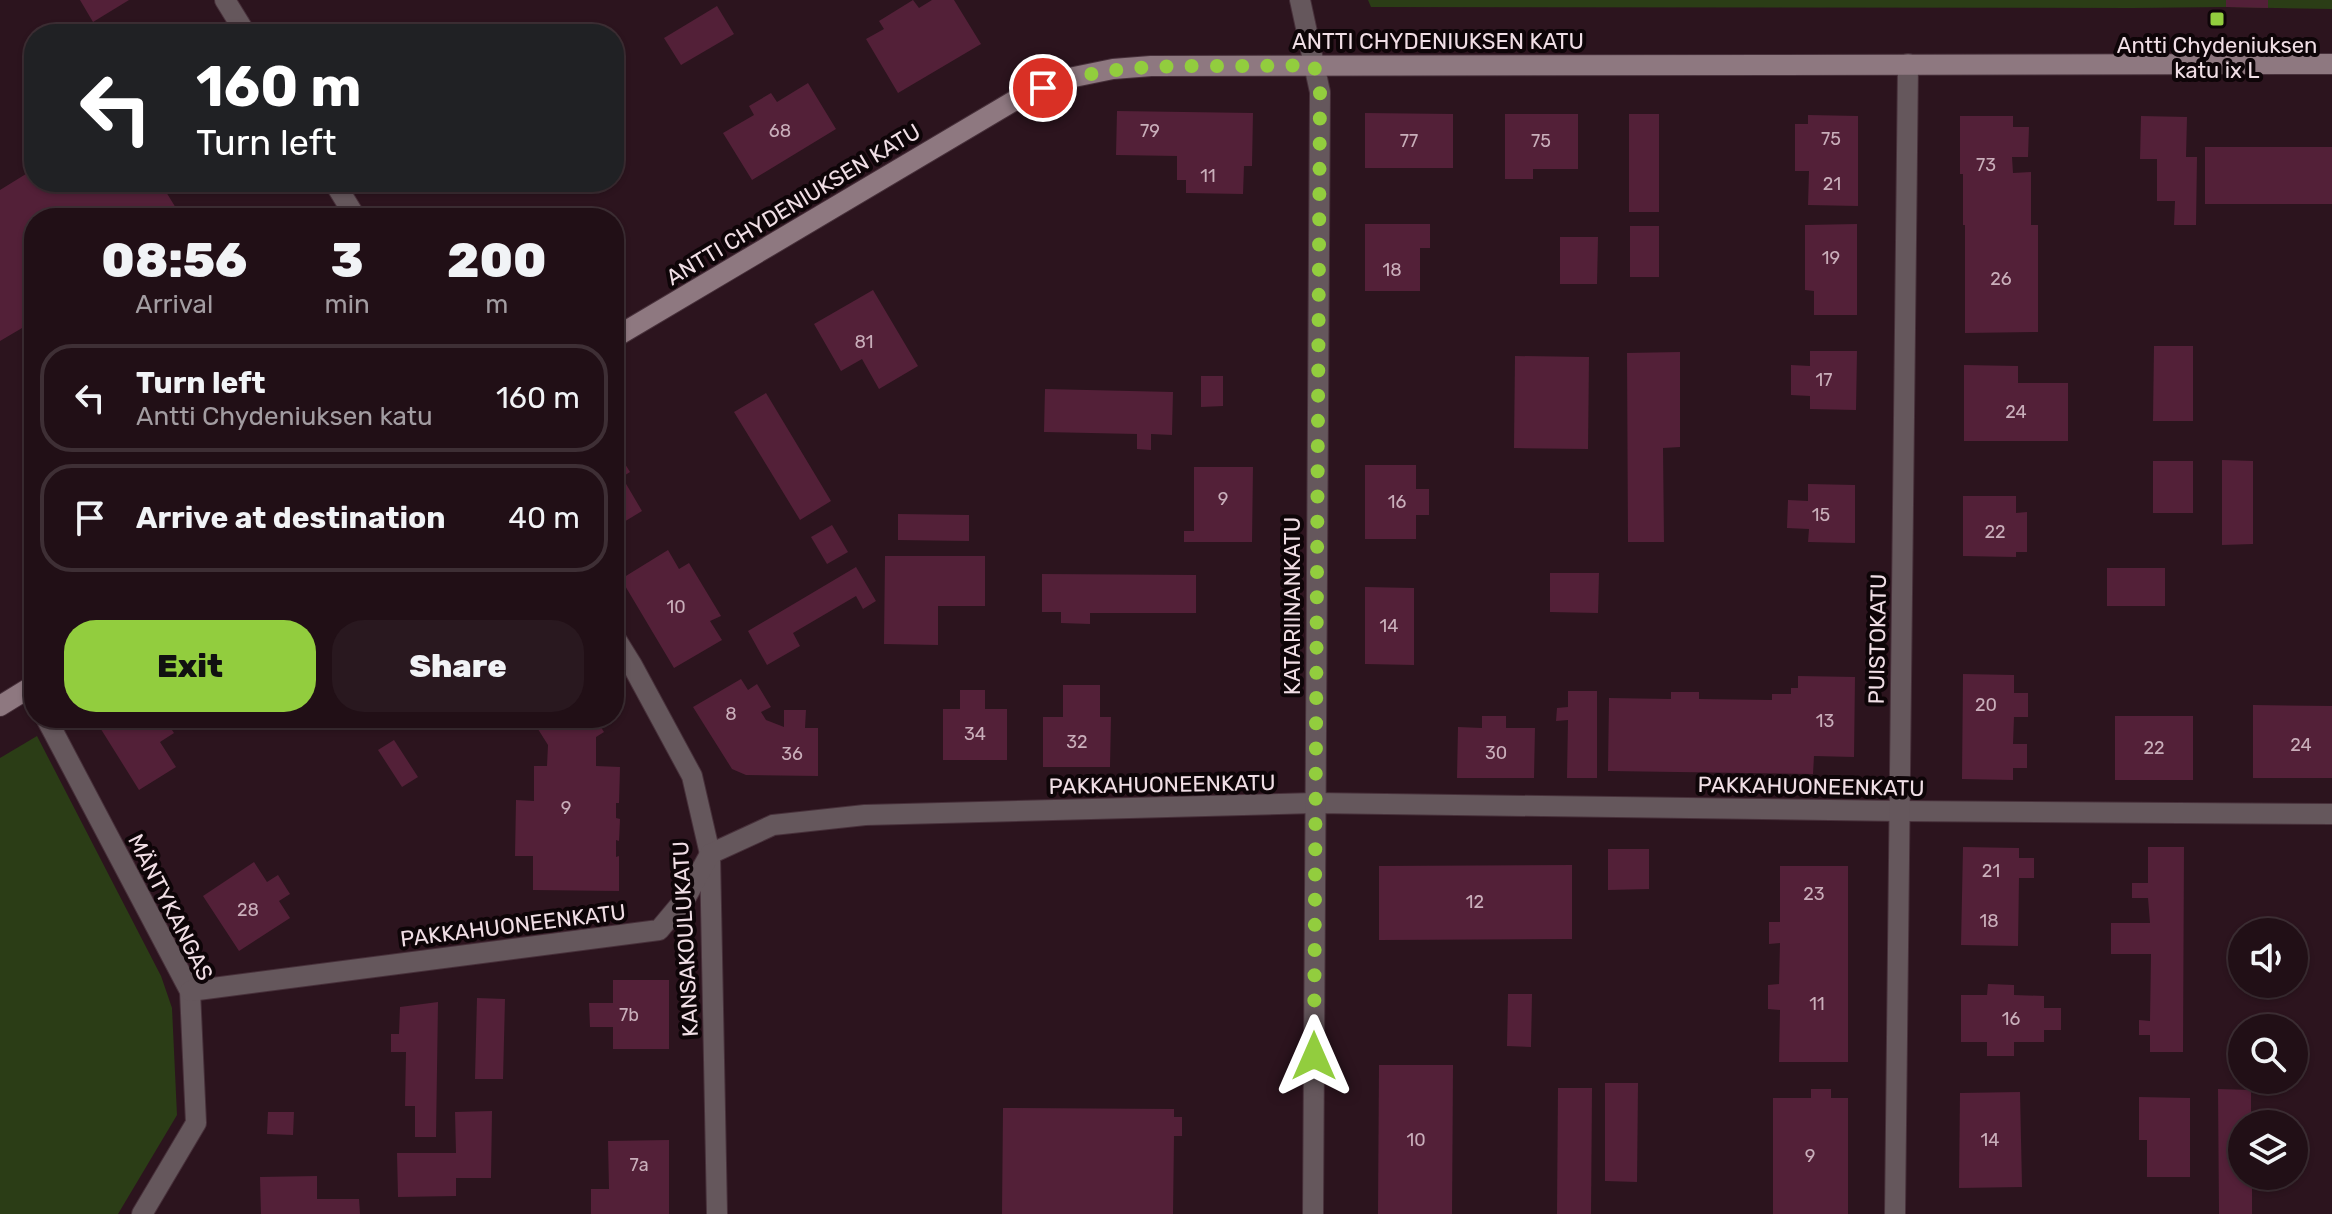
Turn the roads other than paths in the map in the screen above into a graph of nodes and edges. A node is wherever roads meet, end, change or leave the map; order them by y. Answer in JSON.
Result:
{"nodes":[{"id":1,"x":225,"y":0,"type":"edge"},
{"id":2,"x":1300,"y":0,"type":"edge"},
{"id":3,"x":240,"y":24,"type":"edge"},
{"id":4,"x":1908,"y":64,"type":"junction"},
{"id":5,"x":2332,"y":64,"type":"edge"},
{"id":6,"x":1314,"y":65,"type":"junction"},
{"id":7,"x":624,"y":332,"type":"edge"},
{"id":8,"x":624,"y":652,"type":"edge"},
{"id":9,"x":24,"y":695,"type":"edge"},
{"id":10,"x":0,"y":706,"type":"edge"},
{"id":11,"x":51,"y":728,"type":"edge"},
{"id":12,"x":1315,"y":803,"type":"junction"},
{"id":13,"x":1899,"y":811,"type":"junction"},
{"id":14,"x":2332,"y":814,"type":"edge"},
{"id":15,"x":710,"y":854,"type":"junction"},
{"id":16,"x":190,"y":991,"type":"junction"},
{"id":17,"x":142,"y":1214,"type":"edge"},
{"id":18,"x":717,"y":1214,"type":"edge"},
{"id":19,"x":1313,"y":1214,"type":"edge"},
{"id":20,"x":1895,"y":1214,"type":"edge"}],
"edges":[{"from":1,"to":3,"type":"street"},
{"from":2,"to":6,"type":"street","name":"KATARIINANKATU"},
{"from":4,"to":5,"type":"main road","name":"ANTTI CHYDENIUKSEN KATU"},
{"from":4,"to":6,"type":"main road","name":"ANTTI CHYDENIUKSEN KATU"},
{"from":4,"to":13,"type":"street","name":"PUISTOKATU"},
{"from":6,"to":7,"type":"main road","name":"ANTTI CHYDENIUKSEN KATU"},
{"from":6,"to":12,"type":"street","name":"KATARIINANKATU"},
{"from":8,"to":15,"type":"street","name":"KANSAKOULUKATU"},
{"from":9,"to":10,"type":"main road"},
{"from":11,"to":16,"type":"street","name":"MÄNTYKANGAS"},
{"from":12,"to":13,"type":"street","name":"PAKKAHUONEENKATU"},
{"from":12,"to":15,"type":"street","name":"PAKKAHUONEENKATU"},
{"from":12,"to":19,"type":"street","name":"KATARIINANKATU"},
{"from":13,"to":14,"type":"street","name":"PAKKAHUONEENKATU"},
{"from":13,"to":20,"type":"street","name":"PUISTOKATU"},
{"from":15,"to":16,"type":"street","name":"PAKKAHUONEENKATU"},
{"from":15,"to":18,"type":"street","name":"KANSAKOULUKATU"},
{"from":16,"to":17,"type":"street","name":"MÄNTYKANGAS"}]}
